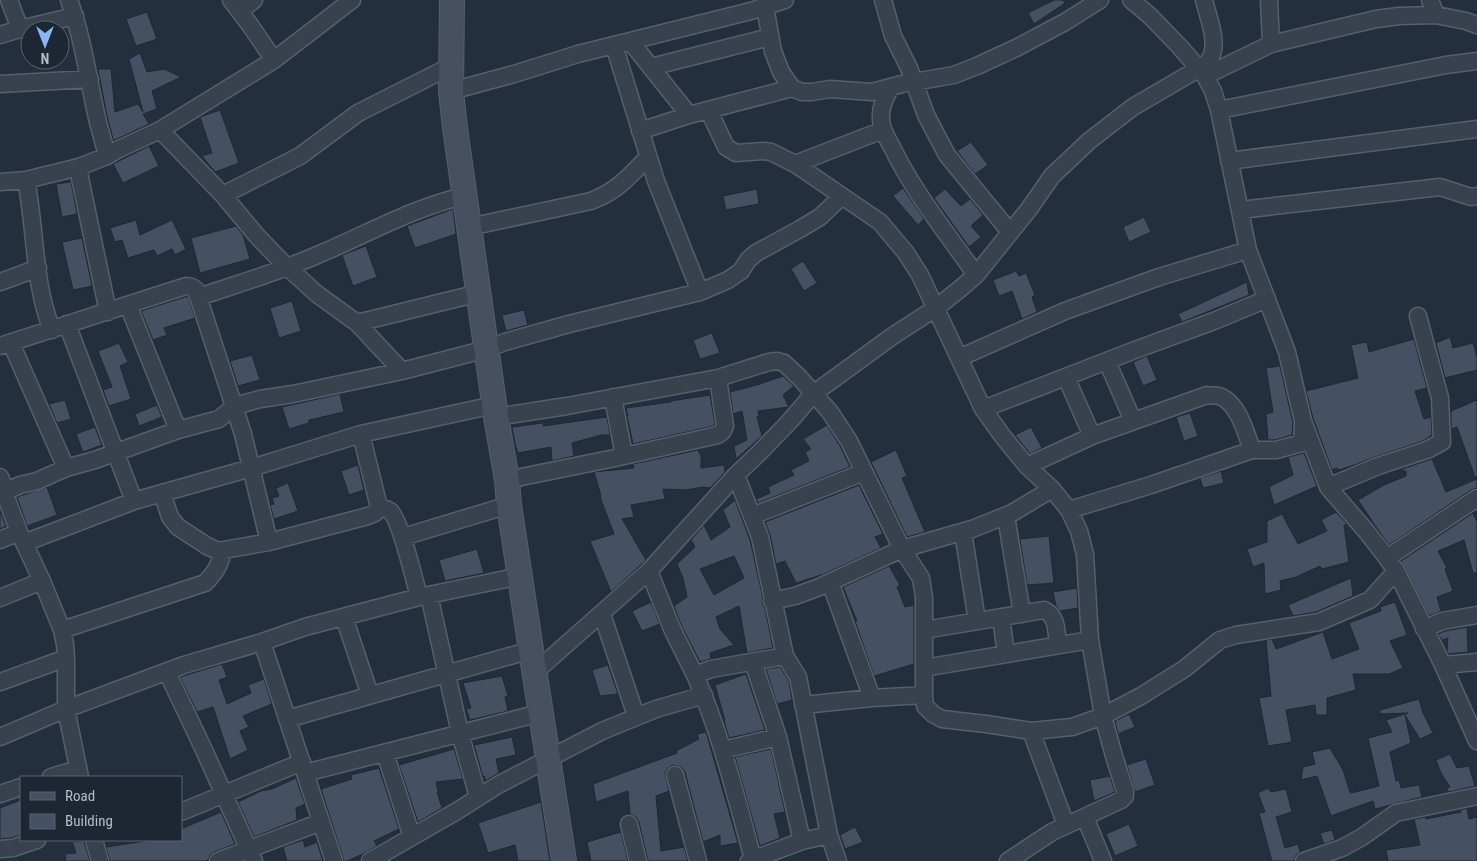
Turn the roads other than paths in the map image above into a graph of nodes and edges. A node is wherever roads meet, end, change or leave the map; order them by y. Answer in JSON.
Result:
{"nodes":[{"id":1,"x":9,"y":0,"type":"edge"},
{"id":2,"x":69,"y":0,"type":"edge"},
{"id":3,"x":254,"y":0,"type":"edge"},
{"id":4,"x":352,"y":0,"type":"edge"},
{"id":5,"x":452,"y":0,"type":"edge"},
{"id":6,"x":785,"y":0,"type":"edge"},
{"id":7,"x":883,"y":0,"type":"edge"},
{"id":8,"x":1100,"y":0,"type":"edge"},
{"id":9,"x":1131,"y":0,"type":"edge"},
{"id":10,"x":1204,"y":0,"type":"edge"},
{"id":11,"x":1269,"y":0,"type":"edge"},
{"id":12,"x":235,"y":6,"type":"edge"},
{"id":13,"x":765,"y":7,"type":"junction"},
{"id":14,"x":1433,"y":8,"type":"edge"},
{"id":15,"x":75,"y":16,"type":"junction"},
{"id":16,"x":57,"y":20,"type":"edge"},
{"id":17,"x":1477,"y":25,"type":"edge"},
{"id":18,"x":20,"y":28,"type":"joint"},
{"id":19,"x":0,"y":35,"type":"edge"},
{"id":20,"x":770,"y":37,"type":"junction"},
{"id":21,"x":630,"y":41,"type":"junction"},
{"id":22,"x":1271,"y":44,"type":"junction"},
{"id":23,"x":614,"y":46,"type":"junction"},
{"id":24,"x":274,"y":60,"type":"junction"},
{"id":25,"x":1477,"y":61,"type":"edge"},
{"id":26,"x":451,"y":66,"type":"junction"},
{"id":27,"x":651,"y":67,"type":"junction"},
{"id":28,"x":1202,"y":72,"type":"junction"},
{"id":29,"x":90,"y":78,"type":"junction"},
{"id":30,"x":914,"y":82,"type":"junction"},
{"id":31,"x":0,"y":84,"type":"edge"},
{"id":32,"x":891,"y":87,"type":"junction"},
{"id":33,"x":792,"y":88,"type":"junction"},
{"id":34,"x":451,"y":91,"type":"junction"},
{"id":35,"x":1219,"y":110,"type":"junction"},
{"id":36,"x":709,"y":111,"type":"junction"},
{"id":37,"x":690,"y":115,"type":"junction"},
{"id":38,"x":1477,"y":129,"type":"edge"},
{"id":39,"x":160,"y":130,"type":"junction"},
{"id":40,"x":883,"y":130,"type":"junction"},
{"id":41,"x":640,"y":131,"type":"junction"},
{"id":42,"x":107,"y":156,"type":"junction"},
{"id":43,"x":648,"y":157,"type":"junction"},
{"id":44,"x":1229,"y":161,"type":"junction"},
{"id":45,"x":795,"y":164,"type":"junction"},
{"id":46,"x":79,"y":166,"type":"junction"},
{"id":47,"x":26,"y":180,"type":"junction"},
{"id":48,"x":0,"y":182,"type":"edge"},
{"id":49,"x":223,"y":195,"type":"junction"},
{"id":50,"x":464,"y":196,"type":"junction"},
{"id":51,"x":842,"y":196,"type":"junction"},
{"id":52,"x":1477,"y":196,"type":"edge"},
{"id":53,"x":1240,"y":210,"type":"junction"},
{"id":54,"x":469,"y":227,"type":"junction"},
{"id":55,"x":1010,"y":232,"type":"junction"},
{"id":56,"x":1248,"y":250,"type":"junction"},
{"id":57,"x":286,"y":267,"type":"junction"},
{"id":58,"x":38,"y":268,"type":"junction"},
{"id":59,"x":976,"y":275,"type":"junction"},
{"id":60,"x":0,"y":282,"type":"edge"},
{"id":61,"x":700,"y":292,"type":"junction"},
{"id":62,"x":479,"y":293,"type":"junction"},
{"id":63,"x":199,"y":297,"type":"junction"},
{"id":64,"x":1267,"y":299,"type":"junction"},
{"id":65,"x":128,"y":305,"type":"junction"},
{"id":66,"x":936,"y":308,"type":"junction"},
{"id":67,"x":108,"y":312,"type":"junction"},
{"id":68,"x":1418,"y":316,"type":"dead end"},
{"id":69,"x":357,"y":324,"type":"junction"},
{"id":70,"x":60,"y":327,"type":"junction"},
{"id":71,"x":5,"y":344,"type":"edge"},
{"id":72,"x":487,"y":349,"type":"junction"},
{"id":73,"x":959,"y":358,"type":"junction"},
{"id":74,"x":1107,"y":361,"type":"junction"},
{"id":75,"x":402,"y":371,"type":"junction"},
{"id":76,"x":1066,"y":377,"type":"junction"},
{"id":77,"x":718,"y":378,"type":"junction"},
{"id":78,"x":813,"y":394,"type":"junction"},
{"id":79,"x":613,"y":397,"type":"junction"},
{"id":80,"x":235,"y":406,"type":"junction"},
{"id":81,"x":983,"y":409,"type":"junction"},
{"id":82,"x":495,"y":411,"type":"junction"},
{"id":83,"x":1133,"y":421,"type":"junction"},
{"id":84,"x":1303,"y":421,"type":"junction"},
{"id":85,"x":178,"y":430,"type":"junction"},
{"id":86,"x":361,"y":434,"type":"junction"},
{"id":87,"x":1092,"y":436,"type":"junction"},
{"id":88,"x":1252,"y":450,"type":"junction"},
{"id":89,"x":117,"y":452,"type":"junction"},
{"id":90,"x":624,"y":456,"type":"junction"},
{"id":91,"x":1028,"y":466,"type":"junction"},
{"id":92,"x":66,"y":468,"type":"junction"},
{"id":93,"x":251,"y":468,"type":"junction"},
{"id":94,"x":864,"y":472,"type":"junction"},
{"id":95,"x":736,"y":475,"type":"junction"},
{"id":96,"x":507,"y":480,"type":"junction"},
{"id":97,"x":2,"y":487,"type":"edge"},
{"id":98,"x":1328,"y":487,"type":"junction"},
{"id":99,"x":1052,"y":489,"type":"junction"},
{"id":100,"x":162,"y":493,"type":"junction"},
{"id":101,"x":1477,"y":498,"type":"edge"},
{"id":102,"x":134,"y":501,"type":"junction"},
{"id":103,"x":509,"y":505,"type":"junction"},
{"id":104,"x":379,"y":507,"type":"junction"},
{"id":105,"x":1069,"y":510,"type":"junction"},
{"id":106,"x":752,"y":516,"type":"junction"},
{"id":107,"x":1006,"y":516,"type":"junction"},
{"id":108,"x":963,"y":532,"type":"junction"},
{"id":109,"x":402,"y":536,"type":"junction"},
{"id":110,"x":21,"y":538,"type":"junction"},
{"id":111,"x":0,"y":540,"type":"edge"},
{"id":112,"x":269,"y":542,"type":"junction"},
{"id":113,"x":902,"y":550,"type":"junction"},
{"id":114,"x":223,"y":551,"type":"junction"},
{"id":115,"x":1391,"y":564,"type":"junction"},
{"id":116,"x":649,"y":571,"type":"junction"},
{"id":117,"x":520,"y":576,"type":"junction"},
{"id":118,"x":42,"y":580,"type":"junction"},
{"id":119,"x":830,"y":582,"type":"junction"},
{"id":120,"x":424,"y":596,"type":"junction"},
{"id":121,"x":0,"y":598,"type":"edge"},
{"id":122,"x":772,"y":601,"type":"junction"},
{"id":123,"x":602,"y":614,"type":"junction"},
{"id":124,"x":1022,"y":614,"type":"junction"},
{"id":125,"x":1477,"y":615,"type":"edge"},
{"id":126,"x":344,"y":617,"type":"junction"},
{"id":127,"x":1001,"y":617,"type":"junction"},
{"id":128,"x":977,"y":621,"type":"junction"},
{"id":129,"x":1424,"y":628,"type":"junction"},
{"id":130,"x":62,"y":630,"type":"junction"},
{"id":131,"x":924,"y":630,"type":"junction"},
{"id":132,"x":1090,"y":640,"type":"junction"},
{"id":133,"x":262,"y":642,"type":"junction"},
{"id":134,"x":1058,"y":646,"type":"junction"},
{"id":135,"x":531,"y":650,"type":"junction"},
{"id":136,"x":1006,"y":654,"type":"junction"},
{"id":137,"x":785,"y":656,"type":"junction"},
{"id":138,"x":66,"y":658,"type":"junction"},
{"id":139,"x":753,"y":662,"type":"junction"},
{"id":140,"x":1477,"y":662,"type":"edge"},
{"id":141,"x":1443,"y":665,"type":"junction"},
{"id":142,"x":924,"y":668,"type":"junction"},
{"id":143,"x":167,"y":672,"type":"junction"},
{"id":144,"x":447,"y":673,"type":"junction"},
{"id":145,"x":534,"y":673,"type":"junction"},
{"id":146,"x":695,"y":674,"type":"junction"},
{"id":147,"x":0,"y":682,"type":"edge"},
{"id":148,"x":704,"y":694,"type":"junction"},
{"id":149,"x":370,"y":695,"type":"junction"},
{"id":150,"x":924,"y":695,"type":"junction"},
{"id":151,"x":872,"y":698,"type":"junction"},
{"id":152,"x":1477,"y":704,"type":"edge"},
{"id":153,"x":803,"y":705,"type":"junction"},
{"id":154,"x":1461,"y":708,"type":"junction"},
{"id":155,"x":66,"y":709,"type":"junction"},
{"id":156,"x":540,"y":713,"type":"junction"},
{"id":157,"x":636,"y":716,"type":"junction"},
{"id":158,"x":1103,"y":716,"type":"junction"},
{"id":159,"x":287,"y":718,"type":"junction"},
{"id":160,"x":1031,"y":731,"type":"junction"},
{"id":161,"x":460,"y":734,"type":"junction"},
{"id":162,"x":0,"y":737,"type":"edge"},
{"id":163,"x":778,"y":737,"type":"junction"},
{"id":164,"x":1477,"y":742,"type":"edge"},
{"id":165,"x":723,"y":750,"type":"junction"},
{"id":166,"x":385,"y":753,"type":"junction"},
{"id":167,"x":547,"y":759,"type":"junction"},
{"id":168,"x":304,"y":768,"type":"junction"},
{"id":169,"x":79,"y":773,"type":"edge"},
{"id":170,"x":675,"y":775,"type":"dead end"},
{"id":171,"x":58,"y":776,"type":"edge"},
{"id":172,"x":20,"y":787,"type":"edge"},
{"id":173,"x":0,"y":794,"type":"edge"},
{"id":174,"x":224,"y":795,"type":"junction"},
{"id":175,"x":1477,"y":796,"type":"edge"},
{"id":176,"x":478,"y":797,"type":"junction"},
{"id":177,"x":182,"y":812,"type":"edge"},
{"id":178,"x":1085,"y":817,"type":"junction"},
{"id":179,"x":321,"y":822,"type":"junction"},
{"id":180,"x":629,"y":824,"type":"dead end"},
{"id":181,"x":1066,"y":825,"type":"junction"},
{"id":182,"x":829,"y":835,"type":"junction"},
{"id":183,"x":412,"y":837,"type":"junction"},
{"id":184,"x":35,"y":841,"type":"edge"},
{"id":185,"x":94,"y":841,"type":"edge"},
{"id":186,"x":802,"y":841,"type":"junction"},
{"id":187,"x":10,"y":853,"type":"edge"},
{"id":188,"x":251,"y":855,"type":"edge"},
{"id":189,"x":751,"y":860,"type":"edge"},
{"id":190,"x":100,"y":861,"type":"edge"},
{"id":191,"x":218,"y":861,"type":"edge"},
{"id":192,"x":334,"y":861,"type":"edge"},
{"id":193,"x":370,"y":861,"type":"edge"},
{"id":194,"x":564,"y":861,"type":"edge"},
{"id":195,"x":638,"y":861,"type":"edge"},
{"id":196,"x":698,"y":861,"type":"edge"},
{"id":197,"x":838,"y":861,"type":"edge"},
{"id":198,"x":1008,"y":861,"type":"edge"},
{"id":199,"x":1103,"y":861,"type":"edge"},
{"id":200,"x":1304,"y":861,"type":"edge"}],
"edges":[{"from":1,"to":18,"type":"street"},
{"from":2,"to":15,"type":"street"},
{"from":3,"to":12,"type":"street"},
{"from":4,"to":24,"type":"street"},
{"from":5,"to":26,"type":"street"},
{"from":6,"to":13,"type":"street"},
{"from":7,"to":30,"type":"street"},
{"from":8,"to":30,"type":"street"},
{"from":9,"to":28,"type":"street"},
{"from":10,"to":28,"type":"street"},
{"from":11,"to":22,"type":"street"},
{"from":12,"to":24,"type":"street"},
{"from":13,"to":20,"type":"street"},
{"from":13,"to":21,"type":"street"},
{"from":14,"to":17,"type":"street"},
{"from":14,"to":22,"type":"street"},
{"from":15,"to":16,"type":"street"},
{"from":15,"to":29,"type":"street"},
{"from":18,"to":19,"type":"street"},
{"from":20,"to":27,"type":"street"},
{"from":20,"to":33,"type":"street"},
{"from":21,"to":23,"type":"street"},
{"from":21,"to":27,"type":"street"},
{"from":22,"to":28,"type":"street"},
{"from":23,"to":34,"type":"street"},
{"from":23,"to":41,"type":"street"},
{"from":24,"to":39,"type":"street"},
{"from":25,"to":35,"type":"street"},
{"from":26,"to":34,"type":"street"},
{"from":26,"to":49,"type":"street"},
{"from":27,"to":37,"type":"street"},
{"from":28,"to":35,"type":"street"},
{"from":28,"to":55,"type":"street"},
{"from":29,"to":31,"type":"street"},
{"from":29,"to":42,"type":"street"},
{"from":30,"to":32,"type":"street"},
{"from":30,"to":55,"type":"street"},
{"from":32,"to":33,"type":"street"},
{"from":32,"to":40,"type":"street"},
{"from":33,"to":36,"type":"street"},
{"from":34,"to":50,"type":"street"},
{"from":35,"to":44,"type":"street"},
{"from":36,"to":37,"type":"street"},
{"from":36,"to":45,"type":"street"},
{"from":37,"to":41,"type":"street"},
{"from":38,"to":44,"type":"street"},
{"from":39,"to":42,"type":"street"},
{"from":39,"to":49,"type":"street"},
{"from":40,"to":45,"type":"street"},
{"from":40,"to":59,"type":"street"},
{"from":41,"to":43,"type":"street"},
{"from":42,"to":46,"type":"street"},
{"from":43,"to":54,"type":"street"},
{"from":43,"to":61,"type":"street"},
{"from":44,"to":53,"type":"street"},
{"from":45,"to":51,"type":"street"},
{"from":46,"to":47,"type":"street"},
{"from":46,"to":67,"type":"street"},
{"from":47,"to":48,"type":"street"},
{"from":47,"to":58,"type":"street"},
{"from":49,"to":57,"type":"street"},
{"from":50,"to":54,"type":"street"},
{"from":50,"to":57,"type":"street"},
{"from":51,"to":61,"type":"street"},
{"from":51,"to":66,"type":"street"},
{"from":52,"to":53,"type":"street"},
{"from":53,"to":56,"type":"street"},
{"from":54,"to":62,"type":"street"},
{"from":55,"to":59,"type":"street"},
{"from":56,"to":64,"type":"street"},
{"from":56,"to":73,"type":"street"},
{"from":57,"to":63,"type":"street"},
{"from":57,"to":69,"type":"street"},
{"from":58,"to":60,"type":"street"},
{"from":58,"to":70,"type":"street"},
{"from":59,"to":66,"type":"street"},
{"from":61,"to":72,"type":"street"},
{"from":62,"to":69,"type":"street"},
{"from":62,"to":72,"type":"street"},
{"from":63,"to":65,"type":"street"},
{"from":63,"to":80,"type":"street"},
{"from":64,"to":74,"type":"street"},
{"from":64,"to":84,"type":"street"},
{"from":65,"to":67,"type":"street"},
{"from":65,"to":85,"type":"street"},
{"from":66,"to":73,"type":"street"},
{"from":66,"to":78,"type":"street"},
{"from":67,"to":70,"type":"street"},
{"from":68,"to":98,"type":"street"},
{"from":69,"to":75,"type":"street"},
{"from":70,"to":71,"type":"street"},
{"from":70,"to":89,"type":"street"},
{"from":71,"to":92,"type":"street"},
{"from":72,"to":75,"type":"street"},
{"from":72,"to":82,"type":"street"},
{"from":73,"to":81,"type":"street"},
{"from":74,"to":76,"type":"street"},
{"from":74,"to":83,"type":"street"},
{"from":75,"to":80,"type":"street"},
{"from":76,"to":81,"type":"street"},
{"from":76,"to":87,"type":"street"},
{"from":77,"to":78,"type":"street"},
{"from":77,"to":79,"type":"street"},
{"from":77,"to":90,"type":"street"},
{"from":78,"to":94,"type":"street"},
{"from":78,"to":95,"type":"street"},
{"from":79,"to":82,"type":"street"},
{"from":79,"to":90,"type":"street"},
{"from":80,"to":85,"type":"street"},
{"from":80,"to":93,"type":"street"},
{"from":81,"to":91,"type":"street"},
{"from":82,"to":86,"type":"street"},
{"from":82,"to":96,"type":"street"},
{"from":83,"to":87,"type":"street"},
{"from":83,"to":88,"type":"street"},
{"from":84,"to":88,"type":"street"},
{"from":84,"to":98,"type":"street"},
{"from":85,"to":89,"type":"street"},
{"from":86,"to":93,"type":"street"},
{"from":86,"to":104,"type":"street"},
{"from":87,"to":91,"type":"street"},
{"from":88,"to":105,"type":"street"},
{"from":89,"to":92,"type":"street"},
{"from":89,"to":102,"type":"street"},
{"from":90,"to":96,"type":"street"},
{"from":91,"to":99,"type":"street"},
{"from":92,"to":97,"type":"street"},
{"from":93,"to":100,"type":"street"},
{"from":93,"to":112,"type":"street"},
{"from":94,"to":106,"type":"street"},
{"from":94,"to":113,"type":"street"},
{"from":95,"to":106,"type":"street"},
{"from":95,"to":116,"type":"street"},
{"from":96,"to":103,"type":"street"},
{"from":97,"to":110,"type":"street"},
{"from":98,"to":115,"type":"street"},
{"from":99,"to":105,"type":"street"},
{"from":99,"to":107,"type":"street"},
{"from":100,"to":102,"type":"street"},
{"from":100,"to":114,"type":"street"},
{"from":101,"to":115,"type":"street"},
{"from":102,"to":110,"type":"street"},
{"from":103,"to":109,"type":"street"},
{"from":103,"to":117,"type":"street"},
{"from":104,"to":109,"type":"street"},
{"from":104,"to":112,"type":"street"},
{"from":105,"to":132,"type":"street"},
{"from":106,"to":122,"type":"street"},
{"from":107,"to":108,"type":"street"},
{"from":107,"to":124,"type":"street"},
{"from":108,"to":113,"type":"street"},
{"from":108,"to":128,"type":"street"},
{"from":109,"to":120,"type":"street"},
{"from":110,"to":111,"type":"street"},
{"from":110,"to":118,"type":"street"},
{"from":112,"to":114,"type":"street"},
{"from":113,"to":119,"type":"street"},
{"from":113,"to":131,"type":"street"},
{"from":114,"to":130,"type":"street"},
{"from":115,"to":129,"type":"street"},
{"from":115,"to":158,"type":"street"},
{"from":116,"to":123,"type":"street"},
{"from":116,"to":146,"type":"street"},
{"from":117,"to":120,"type":"street"},
{"from":117,"to":135,"type":"street"},
{"from":118,"to":121,"type":"street"},
{"from":118,"to":130,"type":"street"},
{"from":119,"to":122,"type":"street"},
{"from":119,"to":151,"type":"street"},
{"from":120,"to":126,"type":"street"},
{"from":120,"to":144,"type":"street"},
{"from":122,"to":137,"type":"street"},
{"from":123,"to":145,"type":"street"},
{"from":123,"to":157,"type":"street"},
{"from":124,"to":127,"type":"street"},
{"from":124,"to":134,"type":"street"},
{"from":125,"to":129,"type":"street"},
{"from":126,"to":133,"type":"street"},
{"from":126,"to":149,"type":"street"},
{"from":127,"to":128,"type":"street"},
{"from":127,"to":136,"type":"street"},
{"from":128,"to":131,"type":"street"},
{"from":129,"to":141,"type":"street"},
{"from":130,"to":138,"type":"street"},
{"from":131,"to":142,"type":"street"},
{"from":132,"to":134,"type":"street"},
{"from":132,"to":158,"type":"street"},
{"from":133,"to":143,"type":"street"},
{"from":133,"to":159,"type":"street"},
{"from":134,"to":136,"type":"street"},
{"from":135,"to":144,"type":"street"},
{"from":135,"to":145,"type":"street"},
{"from":136,"to":142,"type":"street"},
{"from":137,"to":139,"type":"street"},
{"from":137,"to":153,"type":"street"},
{"from":138,"to":147,"type":"street"},
{"from":138,"to":155,"type":"street"},
{"from":139,"to":146,"type":"street"},
{"from":139,"to":163,"type":"street"},
{"from":140,"to":141,"type":"street"},
{"from":141,"to":154,"type":"street"},
{"from":142,"to":150,"type":"street"},
{"from":143,"to":155,"type":"street"},
{"from":143,"to":174,"type":"street"},
{"from":144,"to":149,"type":"street"},
{"from":144,"to":161,"type":"street"},
{"from":145,"to":156,"type":"street"},
{"from":146,"to":148,"type":"street"},
{"from":148,"to":157,"type":"street"},
{"from":148,"to":165,"type":"street"},
{"from":149,"to":159,"type":"street"},
{"from":150,"to":151,"type":"street"},
{"from":150,"to":160,"type":"street"},
{"from":151,"to":153,"type":"street"},
{"from":152,"to":154,"type":"street"},
{"from":153,"to":182,"type":"street"},
{"from":154,"to":164,"type":"street"},
{"from":155,"to":162,"type":"street"},
{"from":155,"to":169,"type":"street"},
{"from":156,"to":161,"type":"street"},
{"from":156,"to":167,"type":"street"},
{"from":157,"to":167,"type":"street"},
{"from":158,"to":160,"type":"street"},
{"from":158,"to":178,"type":"street"},
{"from":159,"to":168,"type":"street"},
{"from":160,"to":181,"type":"street"},
{"from":161,"to":166,"type":"street"},
{"from":161,"to":176,"type":"street"},
{"from":163,"to":165,"type":"street"},
{"from":163,"to":186,"type":"street"},
{"from":165,"to":189,"type":"street"},
{"from":166,"to":168,"type":"street"},
{"from":166,"to":183,"type":"street"},
{"from":167,"to":176,"type":"street"},
{"from":167,"to":194,"type":"street"},
{"from":168,"to":174,"type":"street"},
{"from":168,"to":179,"type":"street"},
{"from":169,"to":171,"type":"street"},
{"from":170,"to":196,"type":"street"},
{"from":172,"to":173,"type":"street"},
{"from":174,"to":177,"type":"street"},
{"from":174,"to":188,"type":"street"},
{"from":175,"to":200,"type":"street"},
{"from":176,"to":183,"type":"street"},
{"from":178,"to":181,"type":"street"},
{"from":178,"to":199,"type":"street"},
{"from":179,"to":188,"type":"street"},
{"from":179,"to":192,"type":"street"},
{"from":180,"to":195,"type":"street"},
{"from":181,"to":198,"type":"street"},
{"from":182,"to":186,"type":"street"},
{"from":182,"to":197,"type":"street"},
{"from":183,"to":193,"type":"street"},
{"from":184,"to":187,"type":"street"},
{"from":185,"to":190,"type":"street"},
{"from":186,"to":189,"type":"street"},
{"from":188,"to":191,"type":"street"}]}
